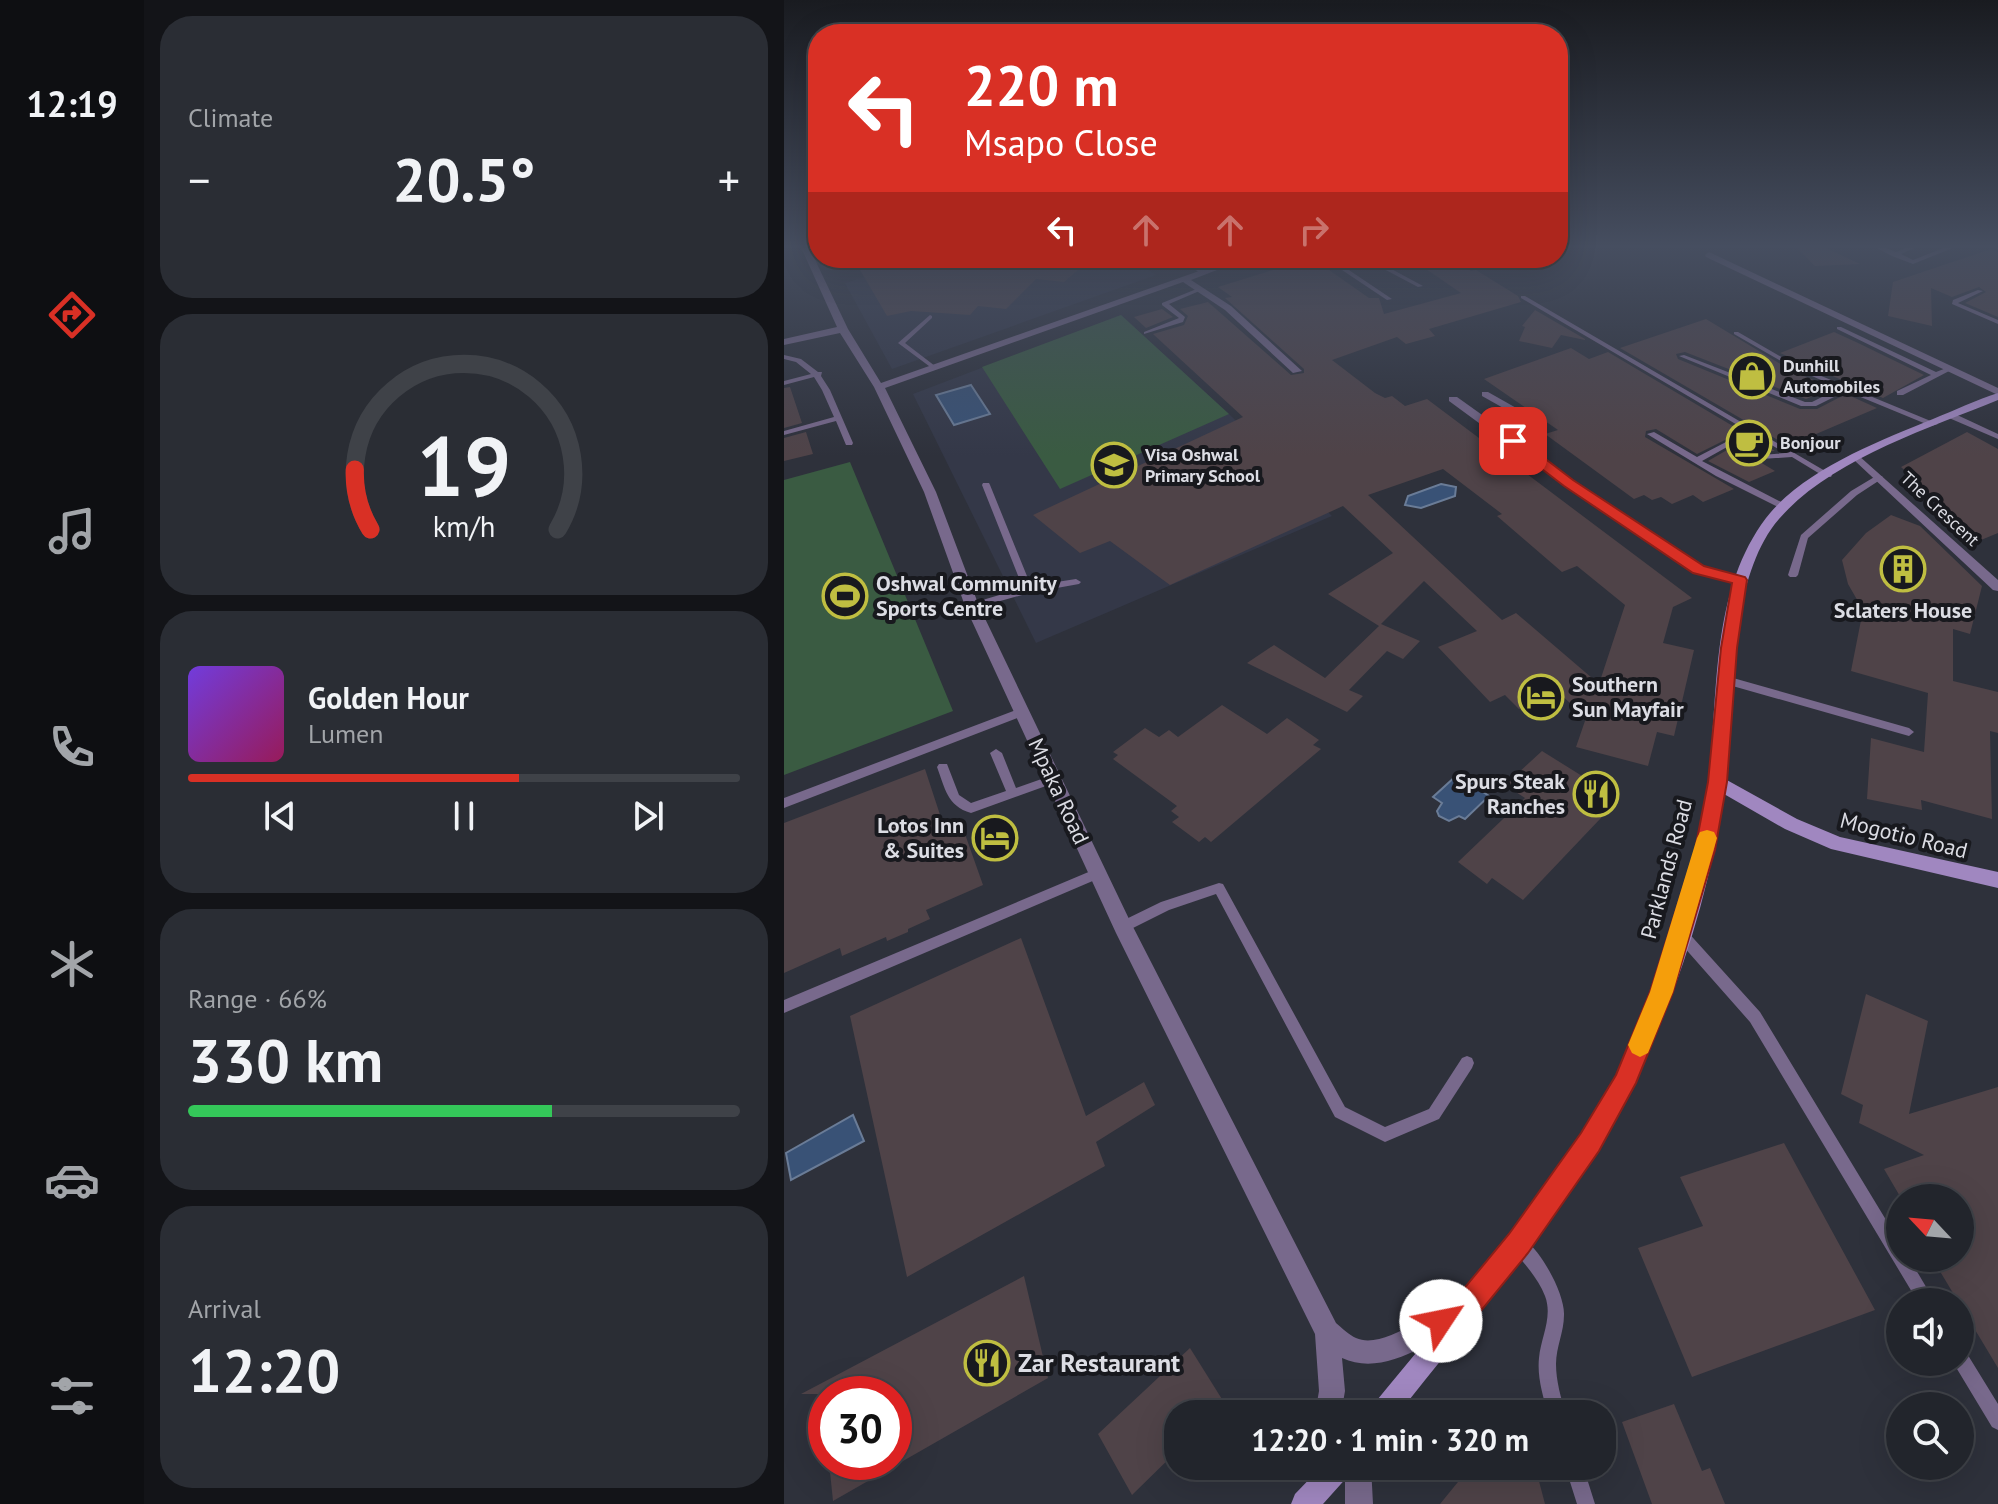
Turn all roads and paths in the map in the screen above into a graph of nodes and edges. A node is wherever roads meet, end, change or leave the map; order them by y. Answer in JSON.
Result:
{"nodes":[{"id":1,"x":837,"y":315,"type":"edge"},
{"id":2,"x":1081,"y":315,"type":"edge"},
{"id":3,"x":1179,"y":315,"type":"edge"},
{"id":4,"x":1236,"y":315,"type":"edge"},
{"id":5,"x":1554,"y":315,"type":"edge"},
{"id":6,"x":1836,"y":315,"type":"edge"},
{"id":7,"x":930,"y":317,"type":"dead end"},
{"id":8,"x":1839,"y":328,"type":"dead end"},
{"id":9,"x":843,"y":329,"type":"junction"},
{"id":10,"x":1146,"y":333,"type":"dead end"},
{"id":11,"x":1736,"y":333,"type":"dead end"},
{"id":12,"x":784,"y":342,"type":"edge"},
{"id":13,"x":1682,"y":356,"type":"dead end"},
{"id":14,"x":784,"y":357,"type":"edge"},
{"id":15,"x":933,"y":367,"type":"junction"},
{"id":16,"x":1949,"y":369,"type":"junction"},
{"id":17,"x":1297,"y":371,"type":"dead end"},
{"id":18,"x":819,"y":374,"type":"junction"},
{"id":19,"x":1936,"y":375,"type":"junction"},
{"id":20,"x":784,"y":383,"type":"edge"},
{"id":21,"x":879,"y":387,"type":"junction"},
{"id":22,"x":1844,"y":389,"type":"junction"},
{"id":23,"x":1900,"y":393,"type":"dead end"},
{"id":24,"x":1485,"y":394,"type":"dead end"},
{"id":25,"x":1998,"y":394,"type":"edge"},
{"id":26,"x":1453,"y":399,"type":"dead end"},
{"id":27,"x":1952,"y":416,"type":"junction"},
{"id":28,"x":836,"y":419,"type":"junction"},
{"id":29,"x":1934,"y":424,"type":"junction"},
{"id":30,"x":784,"y":433,"type":"edge"},
{"id":31,"x":1651,"y":434,"type":"dead end"},
{"id":32,"x":1998,"y":437,"type":"edge"},
{"id":33,"x":1513,"y":441,"type":"junction"},
{"id":34,"x":849,"y":443,"type":"dead end"},
{"id":35,"x":1793,"y":455,"type":"junction"},
{"id":36,"x":1858,"y":458,"type":"junction"},
{"id":37,"x":1696,"y":461,"type":"junction"},
{"id":38,"x":1828,"y":475,"type":"junction"},
{"id":39,"x":1879,"y":478,"type":"junction"},
{"id":40,"x":986,"y":485,"type":"dead end"},
{"id":41,"x":1784,"y":507,"type":"junction"},
{"id":42,"x":1793,"y":575,"type":"dead end"},
{"id":43,"x":1740,"y":580,"type":"junction"},
{"id":44,"x":1076,"y":582,"type":"dead end"},
{"id":45,"x":1998,"y":587,"type":"edge"},
{"id":46,"x":1028,"y":590,"type":"junction"},
{"id":47,"x":972,"y":606,"type":"junction"},
{"id":48,"x":1726,"y":680,"type":"junction"},
{"id":49,"x":1021,"y":712,"type":"junction"},
{"id":50,"x":1909,"y":732,"type":"dead end"},
{"id":51,"x":996,"y":753,"type":"dead end"},
{"id":52,"x":943,"y":767,"type":"dead end"},
{"id":53,"x":1053,"y":779,"type":"junction"},
{"id":54,"x":1717,"y":782,"type":"junction"},
{"id":55,"x":1012,"y":793,"type":"junction"},
{"id":56,"x":784,"y":803,"type":"edge"},
{"id":57,"x":1098,"y":873,"type":"junction"},
{"id":58,"x":1998,"y":880,"type":"edge"},
{"id":59,"x":1123,"y":927,"type":"junction"},
{"id":60,"x":1680,"y":932,"type":"junction"},
{"id":61,"x":784,"y":1007,"type":"edge"},
{"id":62,"x":1467,"y":1063,"type":"dead end"},
{"id":63,"x":1886,"y":1235,"type":"edge"},
{"id":64,"x":1518,"y":1243,"type":"junction"},
{"id":65,"x":1466,"y":1307,"type":"junction"},
{"id":66,"x":1327,"y":1332,"type":"junction"},
{"id":67,"x":1971,"y":1376,"type":"edge"},
{"id":68,"x":1330,"y":1400,"type":"edge"},
{"id":69,"x":1393,"y":1400,"type":"edge"},
{"id":70,"x":1553,"y":1400,"type":"edge"},
{"id":71,"x":1998,"y":1421,"type":"edge"},
{"id":72,"x":1358,"y":1480,"type":"edge"},
{"id":73,"x":1578,"y":1480,"type":"edge"},
{"id":74,"x":1359,"y":1504,"type":"edge"},
{"id":75,"x":1586,"y":1504,"type":"edge"}],
"edges":[{"from":1,"to":9,"type":"street","name":"Mpaka Road"},
{"from":2,"to":15,"type":"street"},
{"from":3,"to":10,"type":"lane"},
{"from":4,"to":17,"type":"street"},
{"from":5,"to":35,"type":"lane"},
{"from":6,"to":16,"type":"street"},
{"from":7,"to":15,"type":"lane"},
{"from":8,"to":19,"type":"lane"},
{"from":9,"to":12,"type":"street"},
{"from":9,"to":21,"type":"street","name":"Mpaka Road"},
{"from":11,"to":22,"type":"lane"},
{"from":13,"to":22,"type":"lane"},
{"from":14,"to":18,"type":"lane"},
{"from":15,"to":21,"type":"street"},
{"from":16,"to":19,"type":"lane"},
{"from":16,"to":25,"type":"street"},
{"from":18,"to":20,"type":"lane"},
{"from":18,"to":28,"type":"lane"},
{"from":19,"to":23,"type":"lane"},
{"from":21,"to":47,"type":"street","name":"Mpaka Road"},
{"from":22,"to":29,"type":"lane"},
{"from":24,"to":33,"type":"lane"},
{"from":25,"to":27,"type":"main road","name":"Parklands Road"},
{"from":26,"to":33,"type":"street"},
{"from":27,"to":29,"type":"main road","name":"Parklands Road"},
{"from":27,"to":32,"type":"lane"},
{"from":28,"to":30,"type":"lane"},
{"from":28,"to":34,"type":"lane"},
{"from":29,"to":36,"type":"main road","name":"Parklands Road"},
{"from":31,"to":37,"type":"lane"},
{"from":33,"to":43,"type":"street"},
{"from":35,"to":37,"type":"lane"},
{"from":35,"to":38,"type":"lane"},
{"from":36,"to":38,"type":"main road","name":"Parklands Road"},
{"from":36,"to":39,"type":"street","name":"The Crescent"},
{"from":37,"to":41,"type":"lane"},
{"from":38,"to":41,"type":"main road","name":"Parklands Road"},
{"from":39,"to":42,"type":"lane"},
{"from":39,"to":45,"type":"street","name":"The Crescent"},
{"from":40,"to":46,"type":"lane"},
{"from":41,"to":43,"type":"main road","name":"Parklands Road"},
{"from":43,"to":48,"type":"main road","name":"Parklands Road"},
{"from":44,"to":46,"type":"lane"},
{"from":46,"to":47,"type":"lane"},
{"from":47,"to":49,"type":"street","name":"Mpaka Road"},
{"from":48,"to":50,"type":"lane"},
{"from":48,"to":54,"type":"main road","name":"Parklands Road"},
{"from":49,"to":53,"type":"street","name":"Mpaka Road"},
{"from":49,"to":56,"type":"lane"},
{"from":51,"to":55,"type":"lane"},
{"from":52,"to":55,"type":"lane"},
{"from":53,"to":55,"type":"lane"},
{"from":53,"to":57,"type":"street","name":"Mpaka Road"},
{"from":54,"to":58,"type":"main road","name":"Mogotio Road"},
{"from":54,"to":60,"type":"main road","name":"Parklands Road"},
{"from":57,"to":59,"type":"street","name":"Mpaka Road"},
{"from":57,"to":61,"type":"lane"},
{"from":59,"to":62,"type":"lane"},
{"from":59,"to":66,"type":"street","name":"Mpaka Road"},
{"from":60,"to":63,"type":"lane"},
{"from":60,"to":64,"type":"main road","name":"Parklands Road"},
{"from":64,"to":65,"type":"main road","name":"Parklands Road"},
{"from":64,"to":70,"type":"lane"},
{"from":65,"to":66,"type":"street"},
{"from":65,"to":69,"type":"main road","name":"Parklands Road"},
{"from":66,"to":68,"type":"street","name":"Mpaka Road"},
{"from":67,"to":71,"type":"lane"},
{"from":72,"to":74,"type":"street"},
{"from":73,"to":75,"type":"lane"}]}
